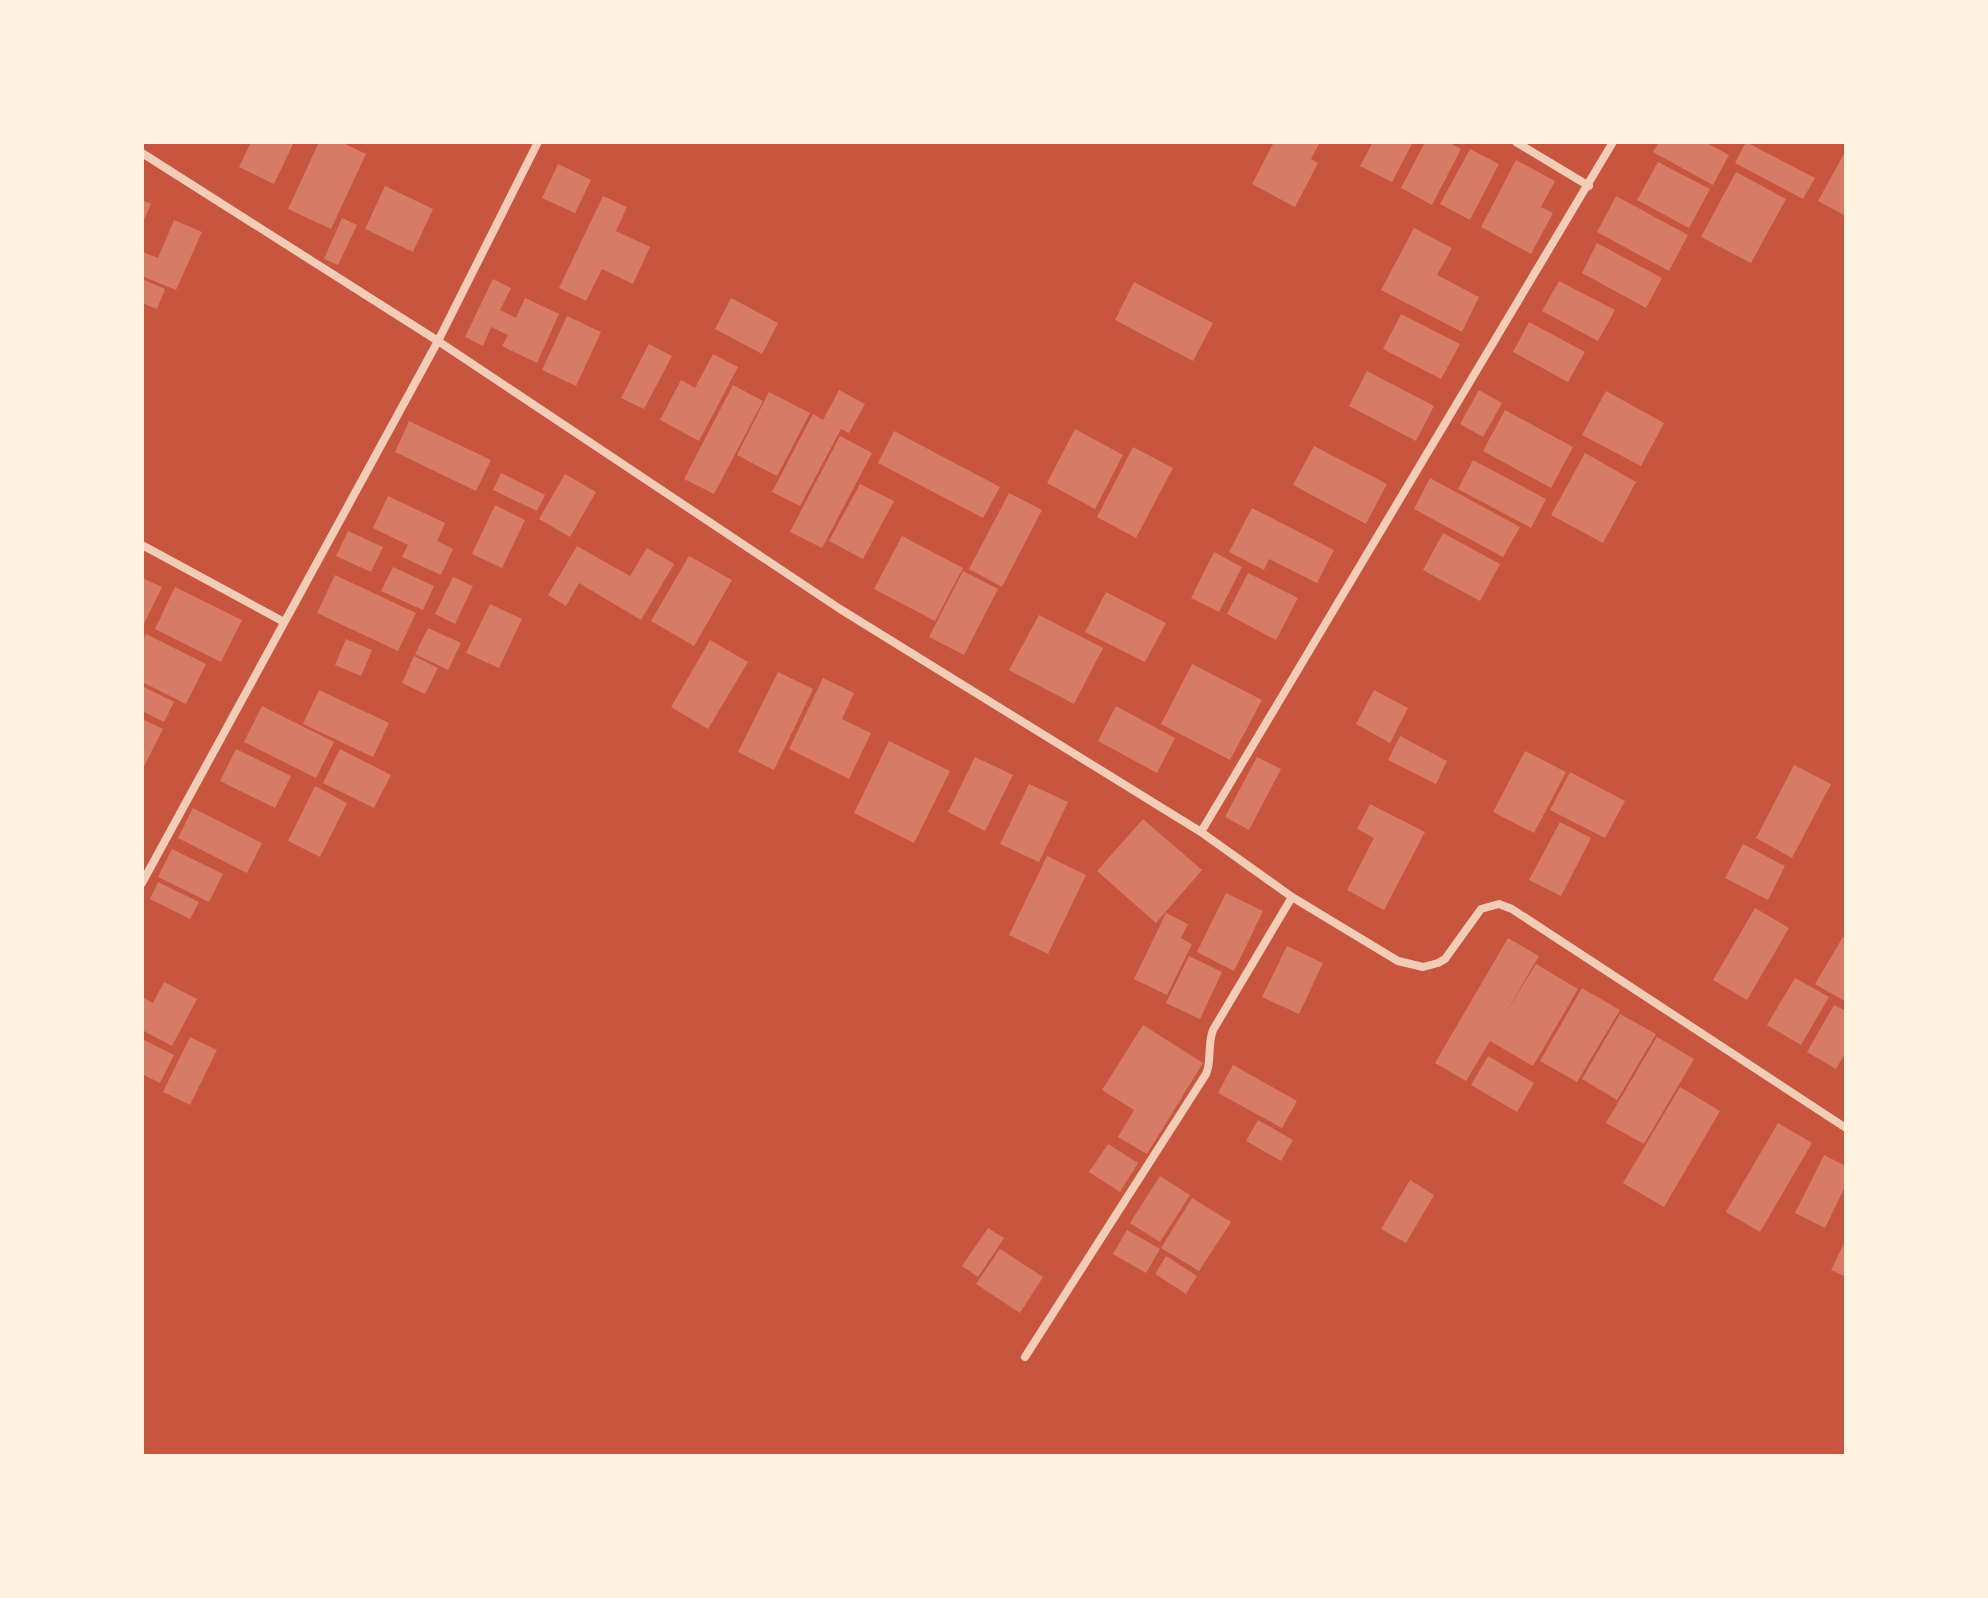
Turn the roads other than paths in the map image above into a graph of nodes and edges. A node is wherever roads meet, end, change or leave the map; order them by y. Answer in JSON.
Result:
{"nodes":[{"id":1,"x":538,"y":142,"type":"edge"},
{"id":2,"x":1516,"y":142,"type":"edge"},
{"id":3,"x":1613,"y":142,"type":"edge"},
{"id":4,"x":142,"y":153,"type":"edge"},
{"id":5,"x":1589,"y":186,"type":"junction"},
{"id":6,"x":438,"y":341,"type":"junction"},
{"id":7,"x":142,"y":545,"type":"edge"},
{"id":8,"x":284,"y":622,"type":"junction"},
{"id":9,"x":1201,"y":832,"type":"junction"},
{"id":10,"x":142,"y":883,"type":"edge"},
{"id":11,"x":1292,"y":897,"type":"junction"},
{"id":12,"x":1846,"y":1128,"type":"edge"},
{"id":13,"x":1025,"y":1357,"type":"dead end"}],
"edges":[{"from":1,"to":6,"type":"street"},
{"from":2,"to":5,"type":"street"},
{"from":3,"to":5,"type":"street"},
{"from":4,"to":6,"type":"street"},
{"from":5,"to":9,"type":"street"},
{"from":6,"to":8,"type":"street"},
{"from":6,"to":9,"type":"street"},
{"from":7,"to":8,"type":"street"},
{"from":8,"to":10,"type":"street"},
{"from":9,"to":11,"type":"street"},
{"from":11,"to":12,"type":"street"},
{"from":11,"to":13,"type":"street"}]}
